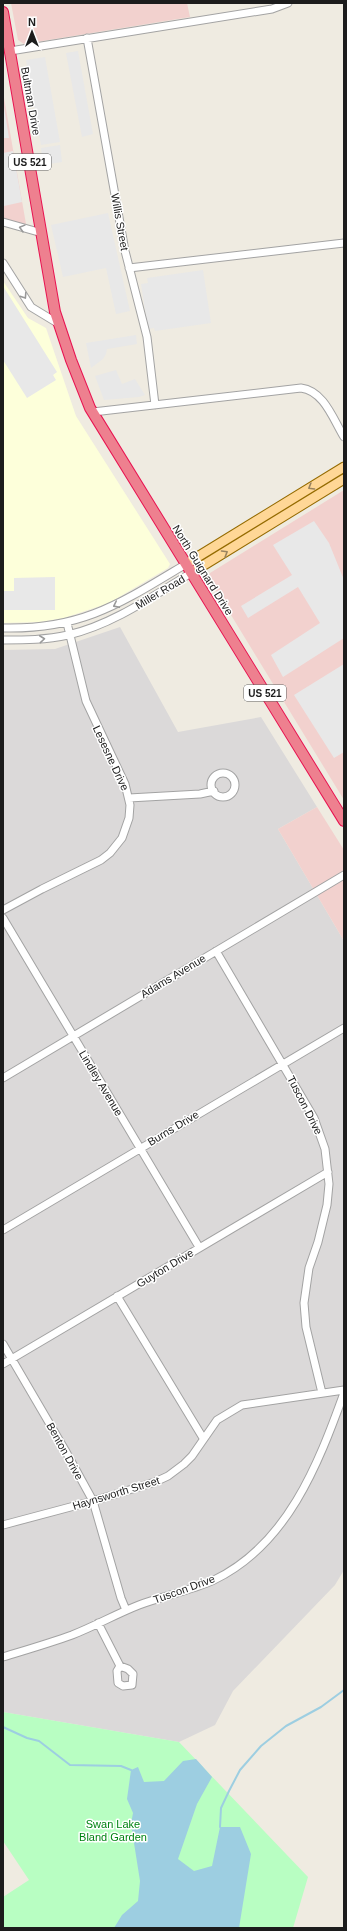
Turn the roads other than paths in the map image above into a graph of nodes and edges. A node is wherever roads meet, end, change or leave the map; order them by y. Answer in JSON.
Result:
{"nodes":[{"id":1,"x":288,"y":3,"type":"edge"},
{"id":2,"x":3,"y":12,"type":"edge"},
{"id":3,"x":87,"y":38,"type":"junction"},
{"id":4,"x":10,"y":51,"type":"junction"},
{"id":5,"x":3,"y":222,"type":"edge"},
{"id":6,"x":42,"y":233,"type":"junction"},
{"id":7,"x":344,"y":243,"type":"edge"},
{"id":8,"x":3,"y":263,"type":"edge"},
{"id":9,"x":129,"y":268,"type":"junction"},
{"id":10,"x":56,"y":312,"type":"joint"},
{"id":11,"x":59,"y":324,"type":"junction"},
{"id":12,"x":155,"y":405,"type":"junction"},
{"id":13,"x":93,"y":412,"type":"junction"},
{"id":14,"x":344,"y":437,"type":"edge"},
{"id":15,"x":344,"y":467,"type":"edge"},
{"id":16,"x":344,"y":479,"type":"edge"},
{"id":17,"x":189,"y":569,"type":"junction"},
{"id":18,"x":67,"y":623,"type":"junction"},
{"id":19,"x":3,"y":628,"type":"edge"},
{"id":20,"x":68,"y":635,"type":"junction"},
{"id":21,"x":3,"y":640,"type":"edge"},
{"id":22,"x":214,"y":792,"type":"dead end"},
{"id":23,"x":129,"y":798,"type":"junction"},
{"id":24,"x":344,"y":821,"type":"edge"},
{"id":25,"x":344,"y":875,"type":"edge"},
{"id":26,"x":3,"y":910,"type":"edge"},
{"id":27,"x":3,"y":918,"type":"edge"},
{"id":28,"x":216,"y":951,"type":"junction"},
{"id":29,"x":344,"y":1028,"type":"edge"},
{"id":30,"x":73,"y":1036,"type":"junction"},
{"id":31,"x":283,"y":1064,"type":"junction"},
{"id":32,"x":3,"y":1078,"type":"edge"},
{"id":33,"x":140,"y":1148,"type":"junction"},
{"id":34,"x":328,"y":1172,"type":"junction"},
{"id":35,"x":3,"y":1230,"type":"edge"},
{"id":36,"x":199,"y":1248,"type":"junction"},
{"id":37,"x":117,"y":1296,"type":"junction"},
{"id":38,"x":3,"y":1344,"type":"edge"},
{"id":39,"x":12,"y":1359,"type":"junction"},
{"id":40,"x":3,"y":1364,"type":"edge"},
{"id":41,"x":344,"y":1390,"type":"edge"},
{"id":42,"x":322,"y":1393,"type":"junction"},
{"id":43,"x":344,"y":1393,"type":"edge"},
{"id":44,"x":203,"y":1438,"type":"junction"},
{"id":45,"x":92,"y":1501,"type":"junction"},
{"id":46,"x":3,"y":1524,"type":"edge"},
{"id":47,"x":126,"y":1610,"type":"junction"},
{"id":48,"x":98,"y":1623,"type":"junction"},
{"id":49,"x":3,"y":1657,"type":"edge"},
{"id":50,"x":120,"y":1666,"type":"dead end"}],
"edges":[{"from":1,"to":3,"type":"street"},
{"from":2,"to":4,"type":"highway","name":"Bultman Drive","number":"US 521"},
{"from":3,"to":4,"type":"street"},
{"from":3,"to":9,"type":"street","name":"Willis Street"},
{"from":4,"to":6,"type":"highway","name":"Bultman Drive","number":"US 521"},
{"from":6,"to":5,"type":"street","one_way":true},
{"from":6,"to":10,"type":"highway","name":"Bultman Drive","number":"US 521"},
{"from":7,"to":9,"type":"street"},
{"from":8,"to":11,"type":"street","one_way":true},
{"from":9,"to":12,"type":"street","name":"Willis Street"},
{"from":10,"to":11,"type":"highway","name":"North Guignard Drive","number":"US 521"},
{"from":11,"to":13,"type":"highway","name":"North Guignard Drive","number":"US 521"},
{"from":12,"to":13,"type":"street"},
{"from":12,"to":14,"type":"street"},
{"from":13,"to":17,"type":"highway","name":"North Guignard Drive","number":"US 521"},
{"from":15,"to":17,"type":"main road","name":"Miller Road","one_way":true},
{"from":17,"to":16,"type":"main road","name":"Miller Road","one_way":true},
{"from":17,"to":18,"type":"street","name":"Miller Road","one_way":true},
{"from":17,"to":20,"type":"street","name":"Miller Road"},
{"from":17,"to":24,"type":"highway","name":"North Guignard Drive","number":"US 521"},
{"from":18,"to":19,"type":"street","name":"Miller Road"},
{"from":18,"to":20,"type":"street","name":"Lesesne Drive"},
{"from":21,"to":20,"type":"street","name":"Miller Road","one_way":true},
{"from":20,"to":23,"type":"street","name":"Lesesne Drive"},
{"from":22,"to":23,"type":"street"},
{"from":23,"to":26,"type":"street","name":"Lesesne Drive"},
{"from":25,"to":28,"type":"street","name":"Adams Avenue"},
{"from":27,"to":30,"type":"street","name":"Lindley Avenue"},
{"from":28,"to":30,"type":"street","name":"Adams Avenue"},
{"from":28,"to":31,"type":"street","name":"Tuscon Drive"},
{"from":29,"to":31,"type":"street","name":"Burns Drive"},
{"from":30,"to":32,"type":"street","name":"Adams Avenue"},
{"from":30,"to":33,"type":"street","name":"Lindley Avenue"},
{"from":31,"to":33,"type":"street","name":"Burns Drive"},
{"from":31,"to":34,"type":"street","name":"Tuscon Drive"},
{"from":33,"to":35,"type":"street","name":"Burns Drive"},
{"from":33,"to":36,"type":"street","name":"Lindley Avenue"},
{"from":34,"to":36,"type":"street","name":"Guyton Drive"},
{"from":34,"to":42,"type":"street","name":"Tuscon Drive"},
{"from":36,"to":37,"type":"street","name":"Guyton Drive"},
{"from":37,"to":39,"type":"street","name":"Guyton Drive"},
{"from":37,"to":44,"type":"street"},
{"from":38,"to":39,"type":"street","name":"Benton Drive"},
{"from":39,"to":40,"type":"street","name":"Guyton Drive"},
{"from":39,"to":45,"type":"street","name":"Benton Drive"},
{"from":41,"to":42,"type":"street","name":"Haynsworth Street"},
{"from":42,"to":44,"type":"street","name":"Haynsworth Street"},
{"from":43,"to":47,"type":"street","name":"Tuscon Drive"},
{"from":44,"to":45,"type":"street","name":"Haynsworth Street"},
{"from":45,"to":46,"type":"street","name":"Haynsworth Street"},
{"from":45,"to":47,"type":"street","name":"Benton Drive"},
{"from":47,"to":48,"type":"street","name":"Tuscon Drive"},
{"from":48,"to":49,"type":"street","name":"Tuscon Drive"},
{"from":48,"to":50,"type":"street"}]}
